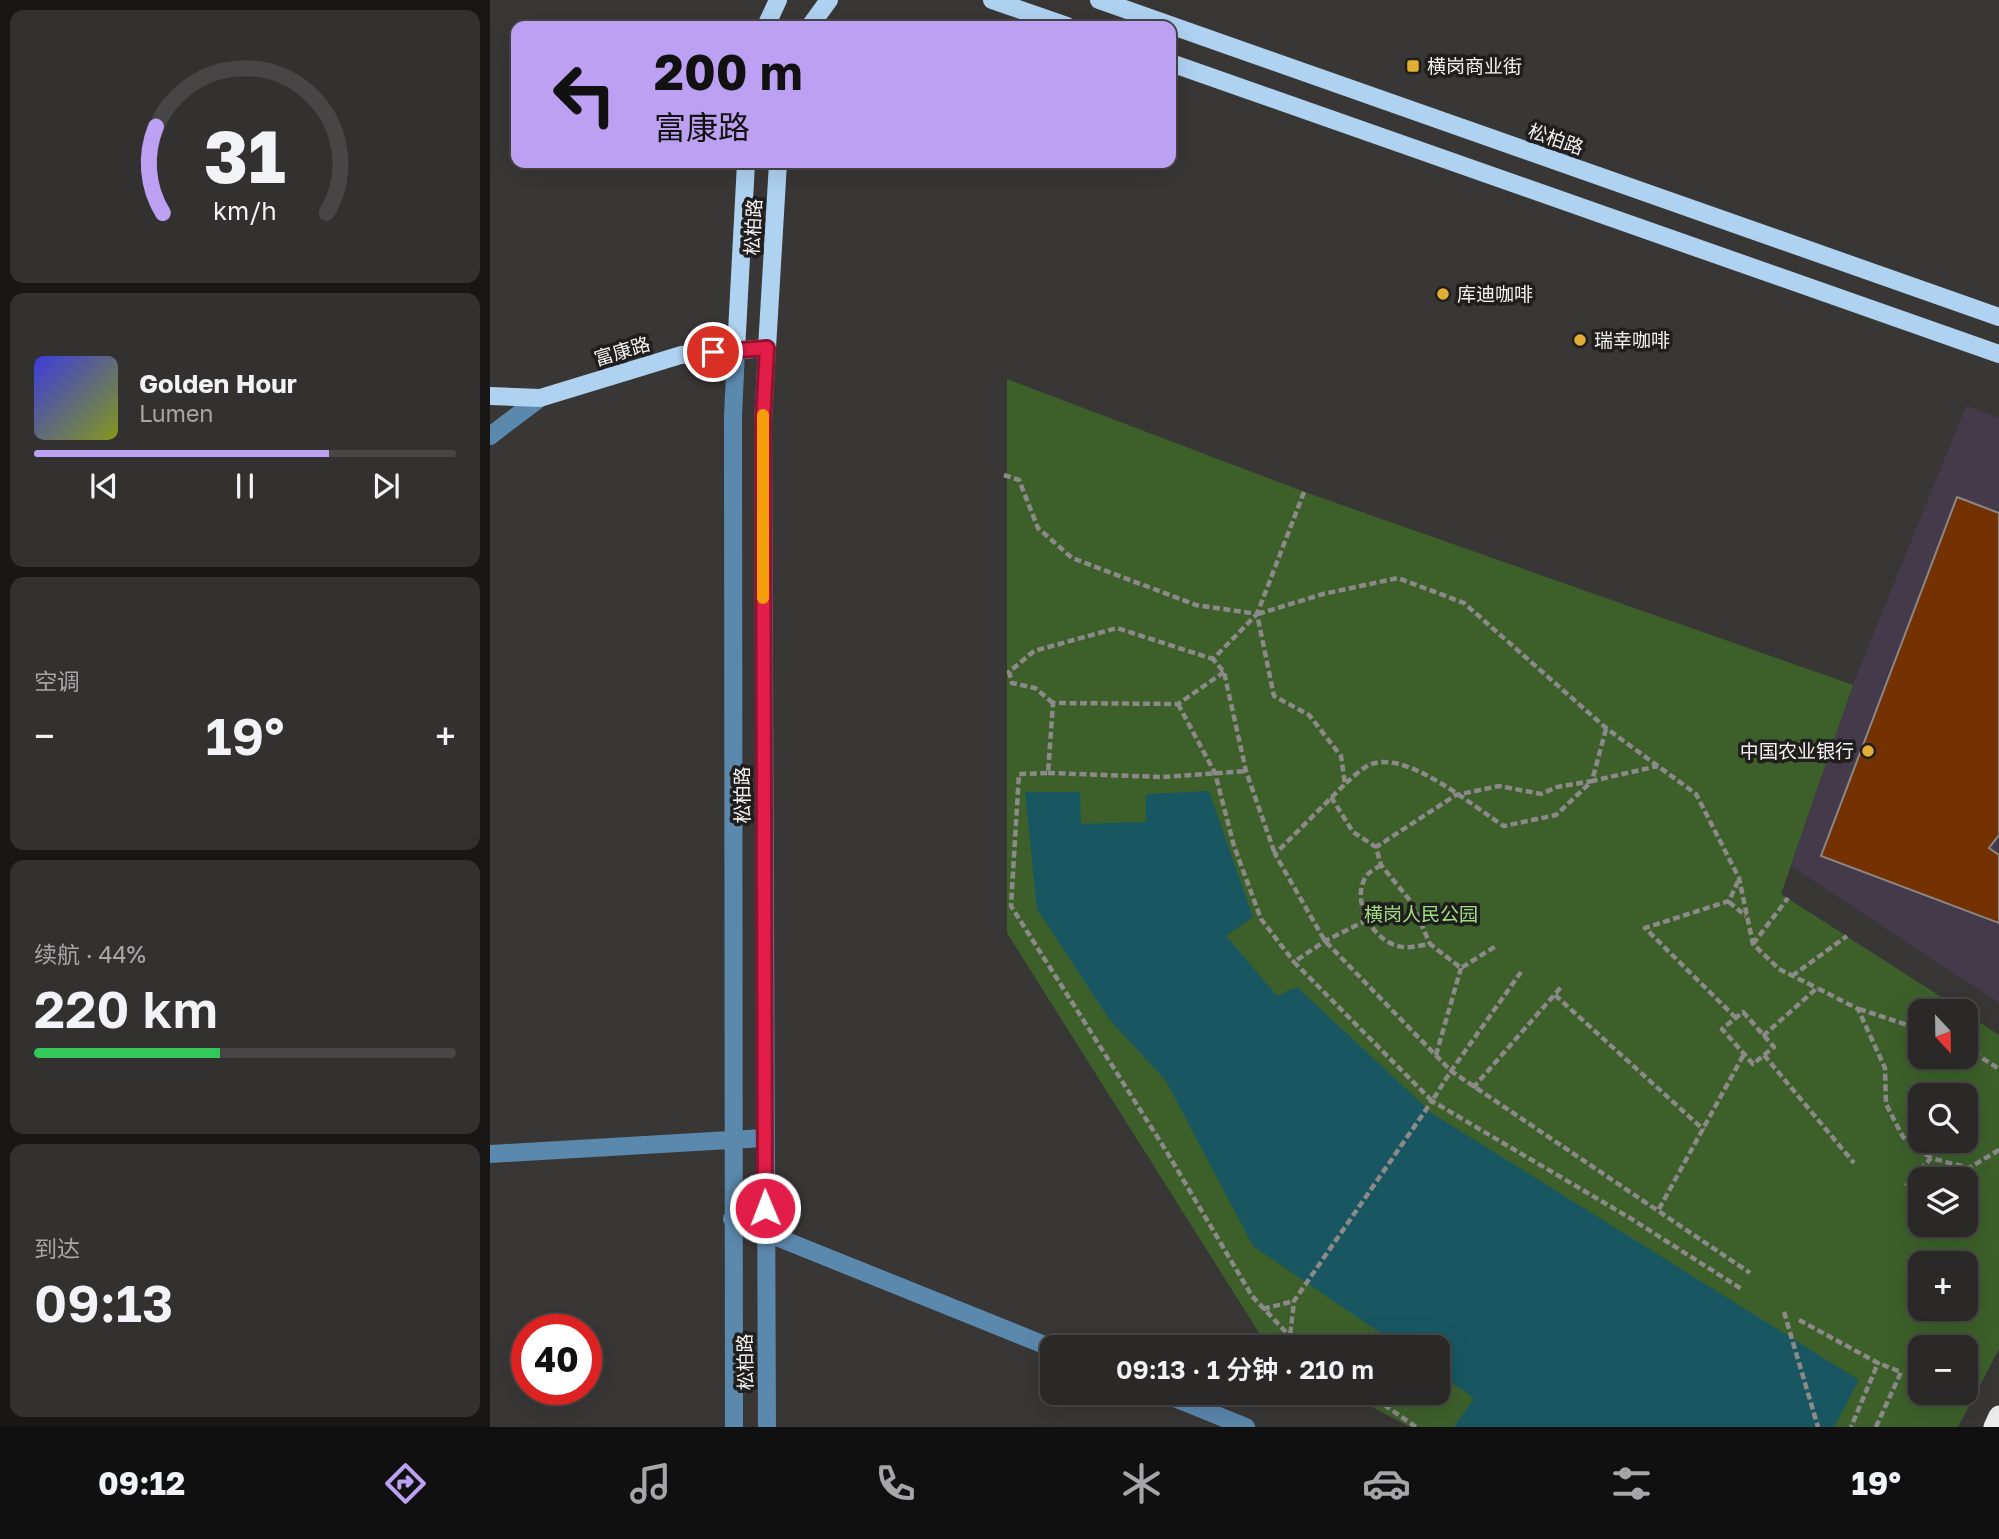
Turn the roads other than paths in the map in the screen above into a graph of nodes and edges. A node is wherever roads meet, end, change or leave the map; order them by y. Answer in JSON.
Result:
{"nodes":[{"id":1,"x":778,"y":0,"type":"edge"},
{"id":2,"x":829,"y":0,"type":"edge"},
{"id":3,"x":992,"y":0,"type":"edge"},
{"id":4,"x":1099,"y":0,"type":"edge"},
{"id":5,"x":768,"y":21,"type":"edge"},
{"id":6,"x":814,"y":21,"type":"edge"},
{"id":7,"x":1053,"y":21,"type":"edge"},
{"id":8,"x":1159,"y":21,"type":"edge"},
{"id":9,"x":1176,"y":27,"type":"edge"},
{"id":10,"x":1176,"y":65,"type":"edge"},
{"id":11,"x":746,"y":168,"type":"edge"},
{"id":12,"x":778,"y":168,"type":"edge"},
{"id":13,"x":1999,"y":317,"type":"edge"},
{"id":14,"x":767,"y":348,"type":"junction"},
{"id":15,"x":736,"y":351,"type":"junction"},
{"id":16,"x":1999,"y":354,"type":"edge"},
{"id":17,"x":490,"y":396,"type":"edge"},
{"id":18,"x":540,"y":398,"type":"junction"},
{"id":19,"x":490,"y":436,"type":"edge"},
{"id":20,"x":764,"y":1138,"type":"junction"},
{"id":21,"x":732,"y":1140,"type":"junction"},
{"id":22,"x":490,"y":1154,"type":"edge"},
{"id":23,"x":732,"y":1219,"type":"junction"},
{"id":24,"x":765,"y":1231,"type":"junction"},
{"id":25,"x":1040,"y":1343,"type":"edge"},
{"id":26,"x":1192,"y":1405,"type":"edge"},
{"id":27,"x":1999,"y":1416,"type":"edge"},
{"id":28,"x":734,"y":1427,"type":"edge"},
{"id":29,"x":767,"y":1427,"type":"edge"},
{"id":30,"x":1246,"y":1427,"type":"edge"},
{"id":31,"x":1994,"y":1427,"type":"edge"}],
"edges":[{"from":1,"to":5,"type":"main road"},
{"from":2,"to":6,"type":"main road"},
{"from":3,"to":7,"type":"main road"},
{"from":4,"to":8,"type":"main road","name":"松柏路"},
{"from":9,"to":13,"type":"main road","name":"松柏路"},
{"from":10,"to":16,"type":"main road"},
{"from":11,"to":15,"type":"main road","name":"松柏路"},
{"from":12,"to":14,"type":"main road","name":"松柏路"},
{"from":14,"to":15,"type":"main road","name":"富康路"},
{"from":14,"to":20,"type":"street","name":"松柏路"},
{"from":15,"to":18,"type":"main road","name":"富康路"},
{"from":15,"to":21,"type":"street","name":"松柏路"},
{"from":17,"to":18,"type":"main road","name":"富康路"},
{"from":18,"to":19,"type":"street"},
{"from":20,"to":21,"type":"street"},
{"from":20,"to":24,"type":"street","name":"松柏路"},
{"from":21,"to":22,"type":"street"},
{"from":21,"to":23,"type":"street","name":"松柏路"},
{"from":23,"to":24,"type":"street"},
{"from":23,"to":28,"type":"street","name":"松柏路"},
{"from":24,"to":25,"type":"street"},
{"from":24,"to":29,"type":"street","name":"松柏路"},
{"from":26,"to":30,"type":"street"},
{"from":27,"to":31,"type":"highway"}]}
